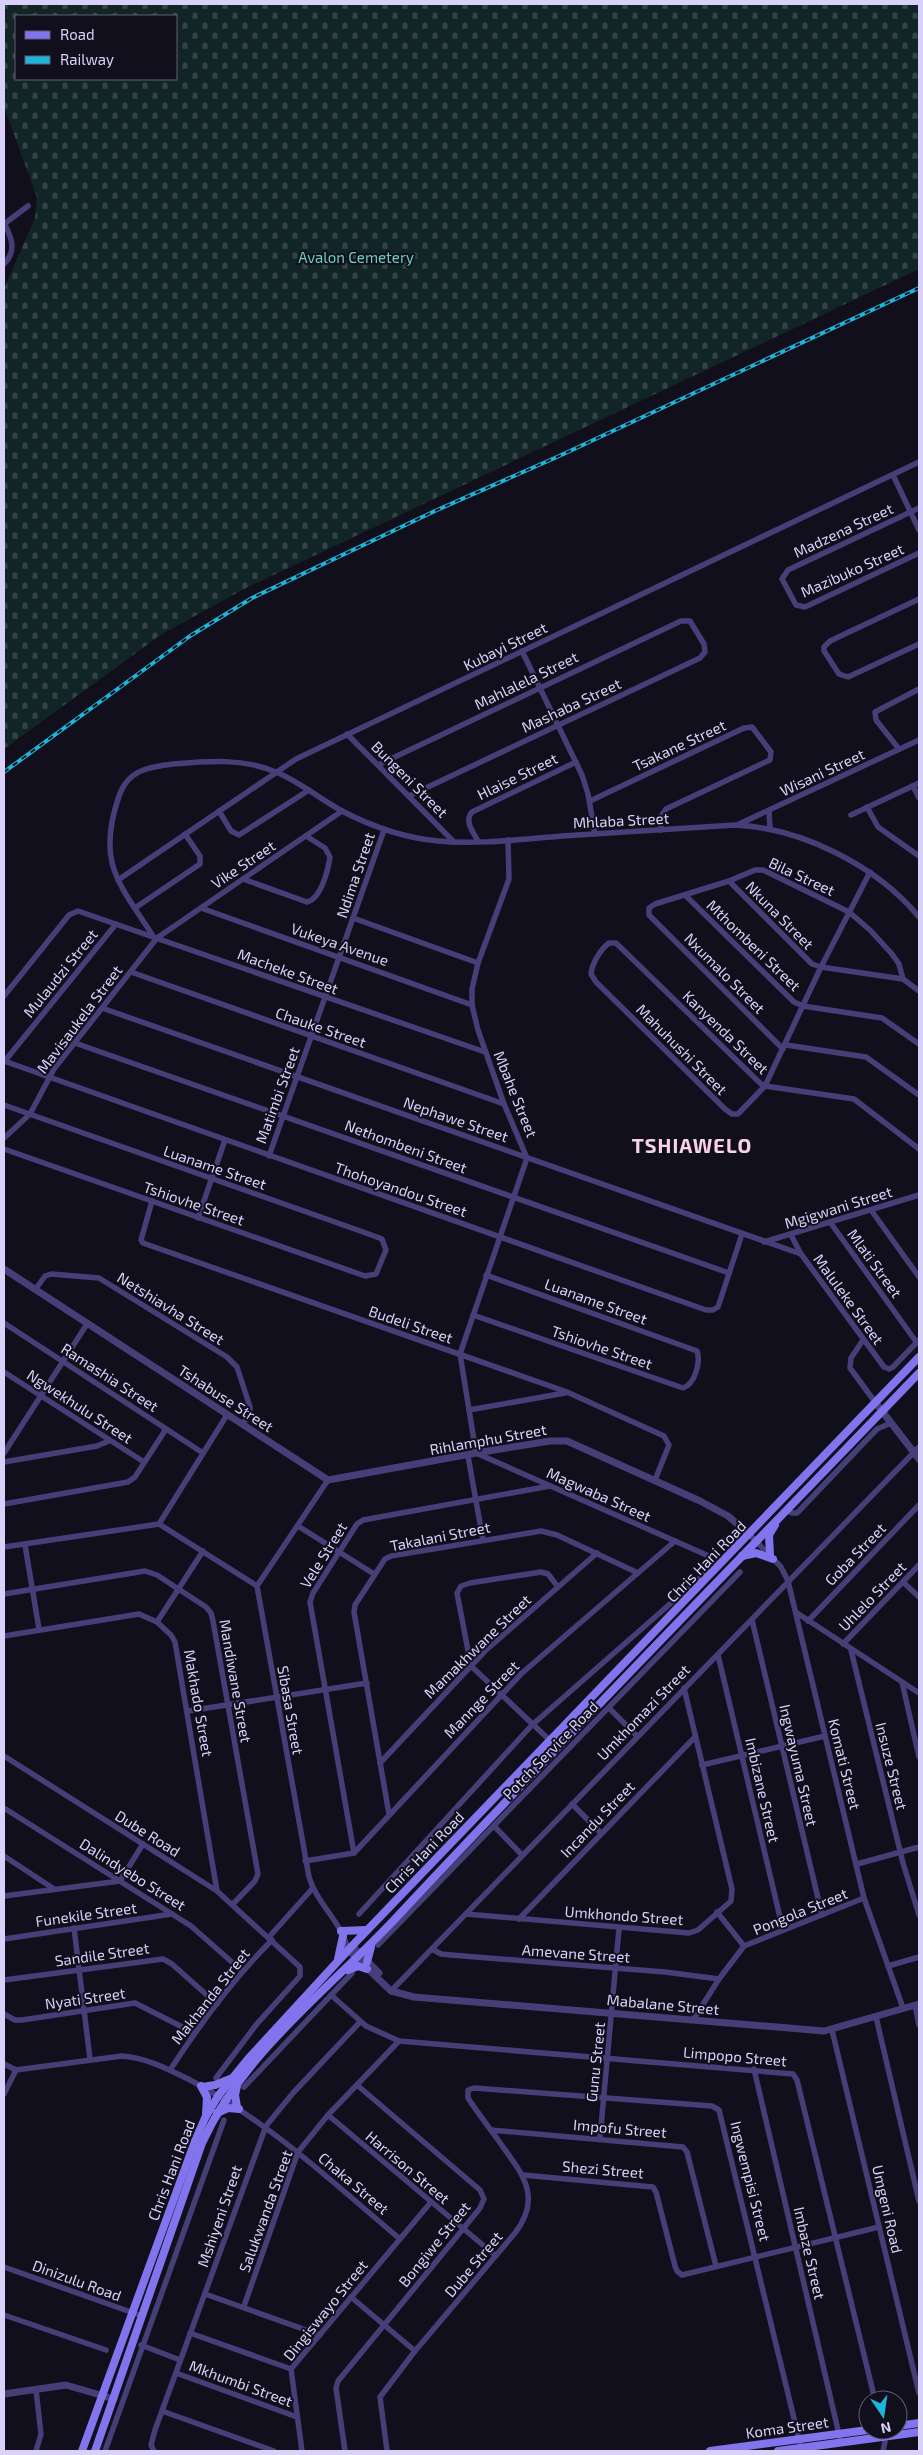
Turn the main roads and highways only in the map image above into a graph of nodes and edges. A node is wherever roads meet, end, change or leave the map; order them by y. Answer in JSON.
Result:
{"nodes":[{"id":1,"x":919,"y":1357,"type":"edge"},
{"id":2,"x":919,"y":1373,"type":"edge"},
{"id":3,"x":784,"y":1512,"type":"junction"},
{"id":4,"x":740,"y":1557,"type":"junction"},
{"id":5,"x":367,"y":1930,"type":"junction"},
{"id":6,"x":380,"y":1936,"type":"junction"},
{"id":7,"x":346,"y":1941,"type":"junction"},
{"id":8,"x":338,"y":1961,"type":"junction"},
{"id":9,"x":333,"y":1980,"type":"junction"},
{"id":10,"x":238,"y":2082,"type":"junction"},
{"id":11,"x":222,"y":2098,"type":"junction"},
{"id":12,"x":216,"y":2114,"type":"junction"},
{"id":13,"x":205,"y":2118,"type":"junction"},
{"id":14,"x":858,"y":2431,"type":"edge"},
{"id":15,"x":858,"y":2439,"type":"edge"},
{"id":16,"x":800,"y":2444,"type":"junction"},
{"id":17,"x":82,"y":2451,"type":"edge"},
{"id":18,"x":95,"y":2451,"type":"edge"},
{"id":19,"x":710,"y":2451,"type":"edge"},
{"id":20,"x":778,"y":2451,"type":"edge"}],
"edges":[{"from":1,"to":5,"type":"main road","name":"Chris Hani Road"},
{"from":2,"to":3,"type":"main road","name":"Chris Hani Road"},
{"from":3,"to":4,"type":"main road","name":"Chris Hani Road"},
{"from":3,"to":4,"type":"main road"},
{"from":4,"to":6,"type":"main road","name":"Chris Hani Road"},
{"from":5,"to":7,"type":"main road"},
{"from":5,"to":7,"type":"main road","name":"Chris Hani Road"},
{"from":6,"to":9,"type":"main road","name":"Chris Hani Road"},
{"from":6,"to":9,"type":"main road"},
{"from":7,"to":8,"type":"main road"},
{"from":7,"to":8,"type":"main road","name":"Chris Hani Road"},
{"from":8,"to":10,"type":"main road","name":"Chris Hani Road"},
{"from":9,"to":10,"type":"main road","name":"Chris Hani Road"},
{"from":10,"to":11,"type":"main road","name":"Chris Hani Road"},
{"from":10,"to":12,"type":"main road"},
{"from":10,"to":13,"type":"main road"},
{"from":11,"to":12,"type":"main road","name":"Chris Hani Road"},
{"from":11,"to":13,"type":"main road","name":"Chris Hani Road"},
{"from":12,"to":18,"type":"main road","name":"Chris Hani Road"},
{"from":13,"to":17,"type":"main road","name":"Chris Hani Road"},
{"from":14,"to":16,"type":"main road","name":"Koma Street"},
{"from":15,"to":16,"type":"main road","name":"Koma Street"},
{"from":16,"to":19,"type":"main road","name":"Koma Street"},
{"from":16,"to":20,"type":"main road","name":"Koma Street"}]}
